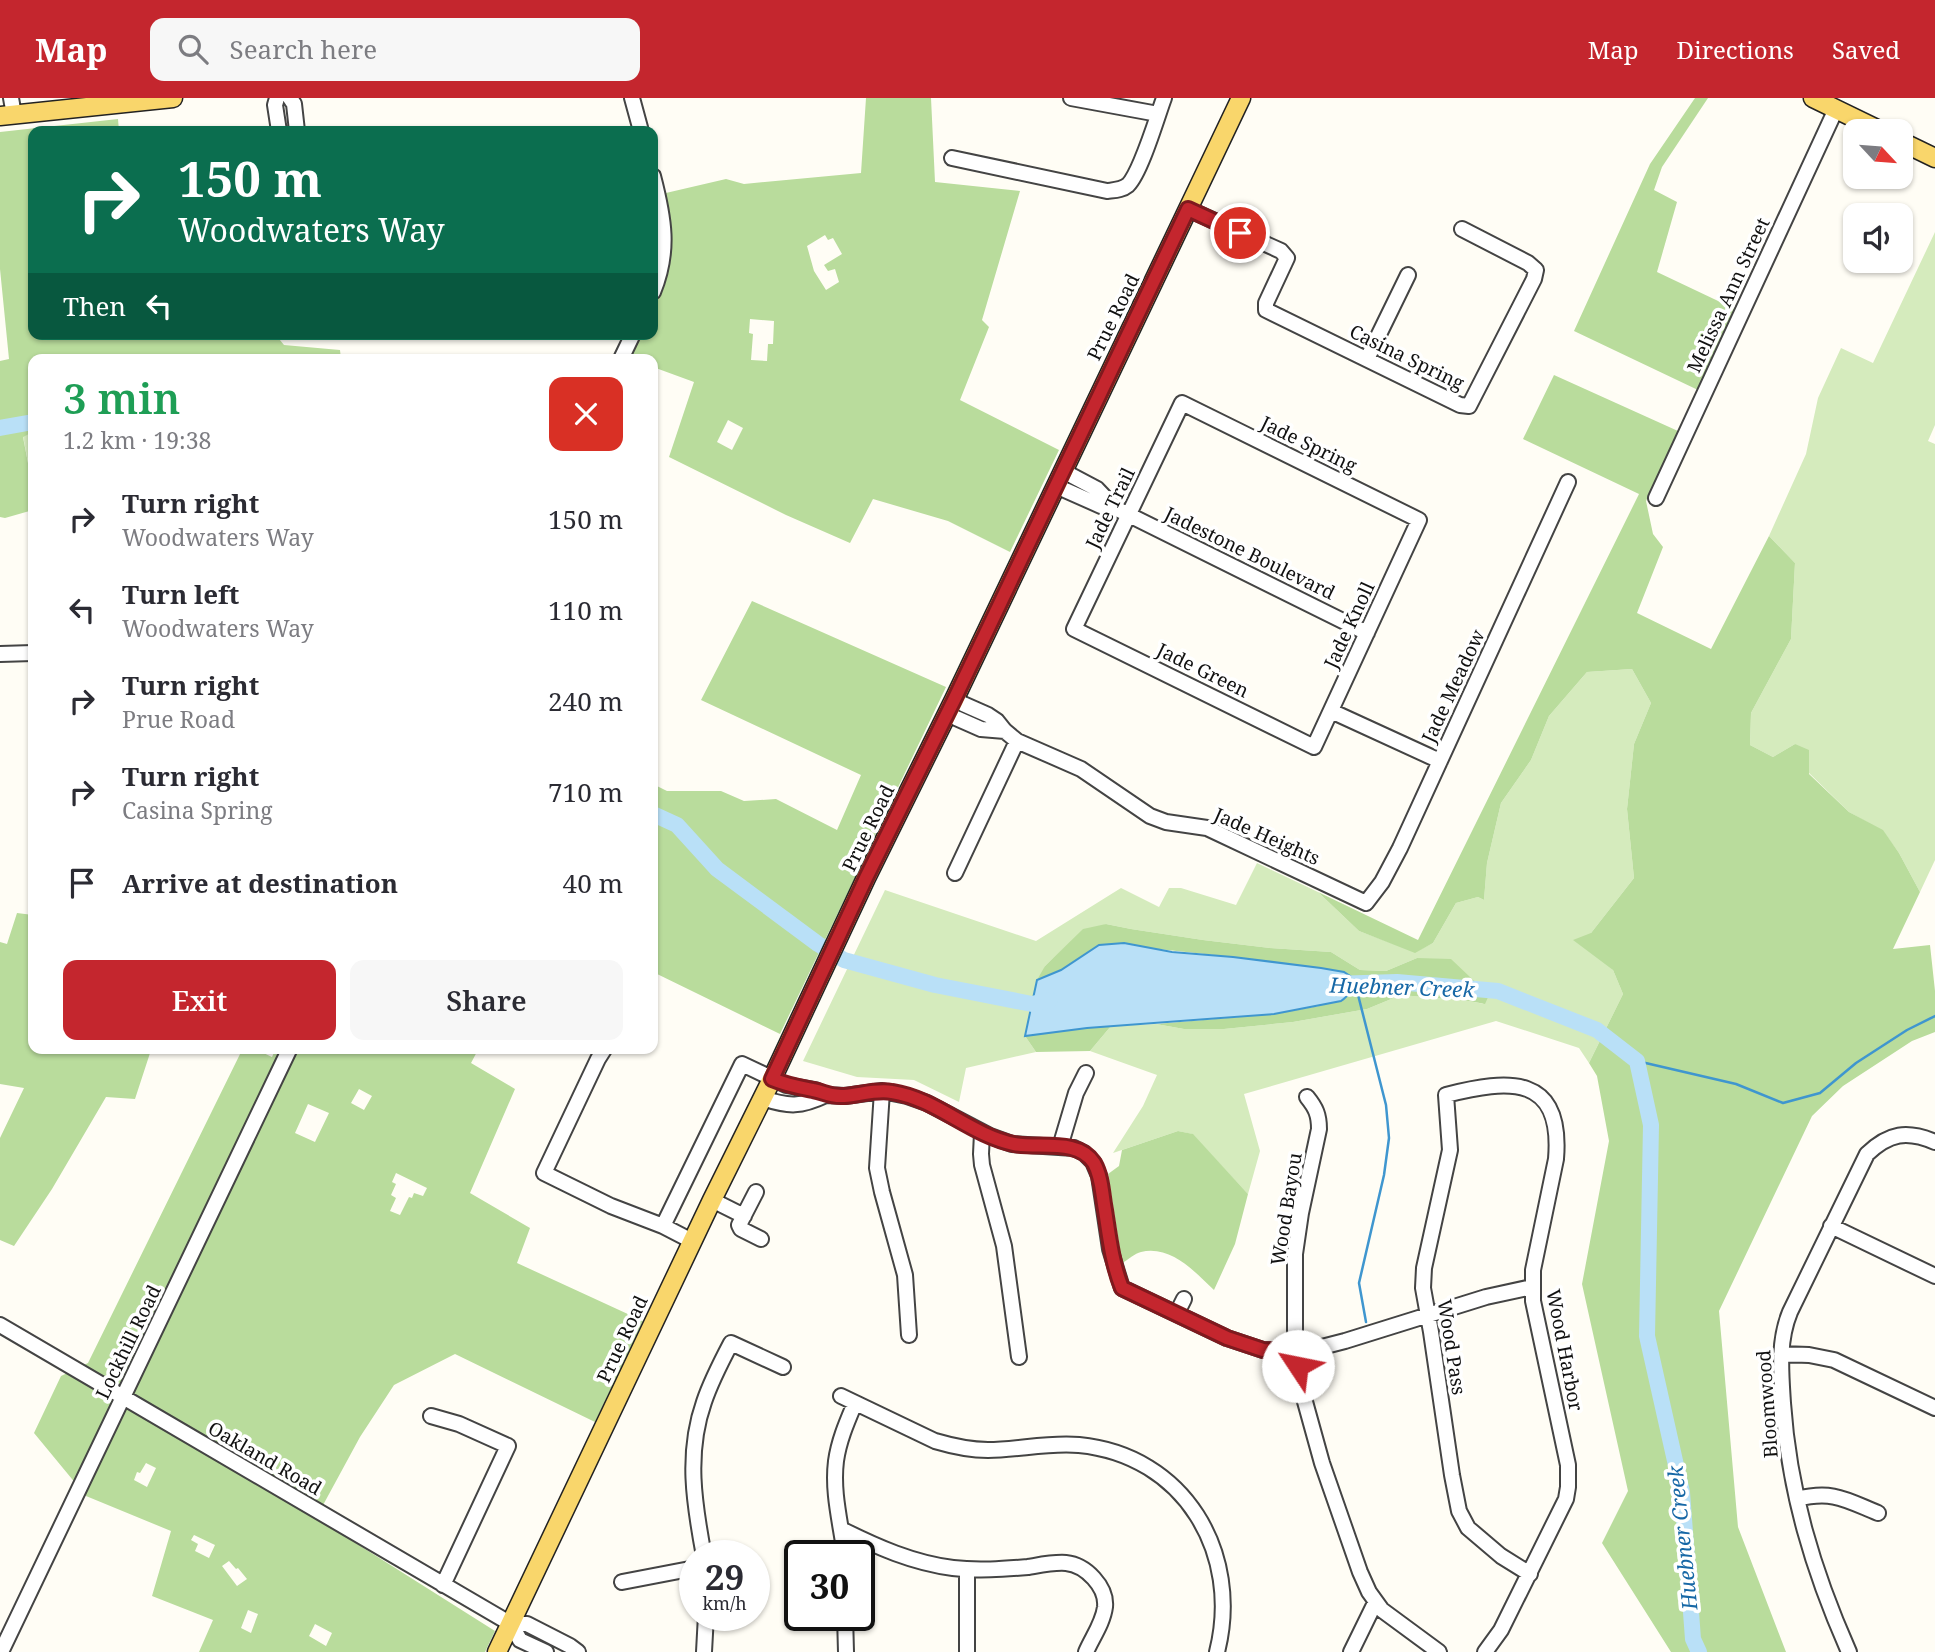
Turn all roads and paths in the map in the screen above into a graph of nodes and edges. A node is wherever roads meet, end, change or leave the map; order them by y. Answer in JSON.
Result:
{"nodes":[{"id":1,"x":173,"y":98,"type":"edge"},
{"id":2,"x":277,"y":98,"type":"edge"},
{"id":3,"x":290,"y":98,"type":"edge"},
{"id":4,"x":632,"y":98,"type":"edge"},
{"id":5,"x":1071,"y":98,"type":"edge"},
{"id":6,"x":1164,"y":98,"type":"edge"},
{"id":7,"x":1241,"y":98,"type":"edge"},
{"id":8,"x":1813,"y":98,"type":"edge"},
{"id":9,"x":1836,"y":109,"type":"junction"},
{"id":10,"x":8,"y":110,"type":"edge"},
{"id":11,"x":1158,"y":114,"type":"junction"},
{"id":12,"x":1856,"y":119,"type":"edge"},
{"id":13,"x":278,"y":126,"type":"edge"},
{"id":14,"x":297,"y":126,"type":"edge"},
{"id":15,"x":640,"y":126,"type":"edge"},
{"id":16,"x":1913,"y":147,"type":"edge"},
{"id":17,"x":952,"y":158,"type":"dead end"},
{"id":18,"x":1935,"y":158,"type":"edge"},
{"id":19,"x":658,"y":197,"type":"edge"},
{"id":20,"x":1188,"y":209,"type":"junction"},
{"id":21,"x":1462,"y":229,"type":"dead end"},
{"id":22,"x":1408,"y":275,"type":"dead end"},
{"id":23,"x":658,"y":277,"type":"edge"},
{"id":24,"x":1367,"y":359,"type":"junction"},
{"id":25,"x":1182,"y":403,"type":"joint"},
{"id":26,"x":1059,"y":479,"type":"junction"},
{"id":27,"x":1568,"y":482,"type":"dead end"},
{"id":28,"x":1091,"y":485,"type":"junction"},
{"id":29,"x":1656,"y":498,"type":"dead end"},
{"id":30,"x":1084,"y":499,"type":"junction"},
{"id":31,"x":1122,"y":511,"type":"junction"},
{"id":32,"x":1419,"y":520,"type":"joint"},
{"id":33,"x":1074,"y":629,"type":"joint"},
{"id":34,"x":1367,"y":633,"type":"junction"},
{"id":35,"x":28,"y":653,"type":"edge"},
{"id":36,"x":0,"y":654,"type":"edge"},
{"id":37,"x":951,"y":707,"type":"junction"},
{"id":38,"x":1331,"y":711,"type":"junction"},
{"id":39,"x":982,"y":712,"type":"junction"},
{"id":40,"x":974,"y":727,"type":"junction"},
{"id":41,"x":1005,"y":732,"type":"junction"},
{"id":42,"x":1017,"y":741,"type":"junction"},
{"id":43,"x":1314,"y":747,"type":"joint"},
{"id":44,"x":1440,"y":761,"type":"junction"},
{"id":45,"x":954,"y":873,"type":"dead end"},
{"id":46,"x":1366,"y":903,"type":"joint"},
{"id":47,"x":287,"y":1054,"type":"edge"},
{"id":48,"x":601,"y":1054,"type":"edge"},
{"id":49,"x":1086,"y":1073,"type":"dead end"},
{"id":50,"x":772,"y":1079,"type":"junction"},
{"id":51,"x":799,"y":1088,"type":"junction"},
{"id":52,"x":882,"y":1091,"type":"junction"},
{"id":53,"x":826,"y":1095,"type":"junction"},
{"id":54,"x":1446,"y":1095,"type":"joint"},
{"id":55,"x":1307,"y":1097,"type":"dead end"},
{"id":56,"x":762,"y":1098,"type":"junction"},
{"id":57,"x":796,"y":1105,"type":"junction"},
{"id":58,"x":982,"y":1133,"type":"junction"},
{"id":59,"x":1935,"y":1142,"type":"edge"},
{"id":60,"x":1060,"y":1147,"type":"junction"},
{"id":61,"x":756,"y":1192,"type":"dead end"},
{"id":62,"x":712,"y":1200,"type":"junction"},
{"id":63,"x":744,"y":1216,"type":"junction"},
{"id":64,"x":663,"y":1226,"type":"junction"},
{"id":65,"x":1831,"y":1226,"type":"junction"},
{"id":66,"x":761,"y":1239,"type":"dead end"},
{"id":67,"x":692,"y":1241,"type":"junction"},
{"id":68,"x":1935,"y":1276,"type":"edge"},
{"id":69,"x":1532,"y":1287,"type":"junction"},
{"id":70,"x":1427,"y":1314,"type":"junction"},
{"id":71,"x":0,"y":1325,"type":"edge"},
{"id":72,"x":909,"y":1335,"type":"dead end"},
{"id":73,"x":1297,"y":1351,"type":"junction"},
{"id":74,"x":1782,"y":1354,"type":"junction"},
{"id":75,"x":1019,"y":1357,"type":"dead end"},
{"id":76,"x":783,"y":1367,"type":"dead end"},
{"id":77,"x":841,"y":1396,"type":"dead end"},
{"id":78,"x":123,"y":1398,"type":"junction"},
{"id":79,"x":855,"y":1403,"type":"junction"},
{"id":80,"x":1935,"y":1408,"type":"edge"},
{"id":81,"x":431,"y":1416,"type":"dead end"},
{"id":82,"x":1797,"y":1499,"type":"junction"},
{"id":83,"x":1878,"y":1513,"type":"dead end"},
{"id":84,"x":841,"y":1529,"type":"junction"},
{"id":85,"x":701,"y":1540,"type":"edge"},
{"id":86,"x":843,"y":1540,"type":"edge"},
{"id":87,"x":967,"y":1569,"type":"junction"},
{"id":88,"x":679,"y":1571,"type":"edge"},
{"id":89,"x":1530,"y":1574,"type":"junction"},
{"id":90,"x":622,"y":1582,"type":"dead end"},
{"id":91,"x":443,"y":1585,"type":"junction"},
{"id":92,"x":1376,"y":1603,"type":"junction"},
{"id":93,"x":511,"y":1624,"type":"junction"},
{"id":94,"x":706,"y":1631,"type":"edge"},
{"id":95,"x":845,"y":1631,"type":"edge"},
{"id":96,"x":1,"y":1652,"type":"edge"},
{"id":97,"x":497,"y":1652,"type":"edge"},
{"id":98,"x":546,"y":1652,"type":"edge"},
{"id":99,"x":578,"y":1652,"type":"edge"},
{"id":100,"x":705,"y":1652,"type":"edge"},
{"id":101,"x":846,"y":1652,"type":"edge"},
{"id":102,"x":967,"y":1652,"type":"edge"},
{"id":103,"x":1086,"y":1652,"type":"edge"},
{"id":104,"x":1217,"y":1652,"type":"edge"},
{"id":105,"x":1351,"y":1652,"type":"edge"},
{"id":106,"x":1439,"y":1652,"type":"edge"},
{"id":107,"x":1485,"y":1652,"type":"edge"},
{"id":108,"x":1849,"y":1652,"type":"edge"}],
"edges":[{"from":1,"to":10,"type":"main road"},
{"from":2,"to":13,"type":"street"},
{"from":3,"to":14,"type":"street"},
{"from":4,"to":15,"type":"street"},
{"from":5,"to":11,"type":"street"},
{"from":6,"to":11,"type":"street"},
{"from":7,"to":20,"type":"main road","name":"Prue Road"},
{"from":8,"to":9,"type":"main road"},
{"from":9,"to":12,"type":"main road"},
{"from":9,"to":29,"type":"street","name":"Melissa Ann Street"},
{"from":11,"to":17,"type":"street"},
{"from":16,"to":18,"type":"main road"},
{"from":19,"to":23,"type":"street"},
{"from":20,"to":24,"type":"street","name":"Casina Spring"},
{"from":20,"to":26,"type":"main road","name":"Prue Road"},
{"from":21,"to":24,"type":"street","name":"Casina Spring"},
{"from":22,"to":24,"type":"street"},
{"from":25,"to":31,"type":"street","name":"Jade Trail"},
{"from":25,"to":32,"type":"street","name":"Jade Spring"},
{"from":26,"to":28,"type":"street","name":"Jadestone Boulevard"},
{"from":26,"to":30,"type":"street","name":"Jadestone Boulevard"},
{"from":26,"to":37,"type":"main road","name":"Prue Road"},
{"from":27,"to":44,"type":"street","name":"Jade Meadow"},
{"from":28,"to":30,"type":"street"},
{"from":28,"to":31,"type":"street","name":"Jadestone Boulevard"},
{"from":30,"to":31,"type":"street","name":"Jadestone Boulevard"},
{"from":31,"to":33,"type":"street","name":"Jade Trail"},
{"from":31,"to":34,"type":"street","name":"Jadestone Boulevard"},
{"from":32,"to":34,"type":"street","name":"Jade Knoll"},
{"from":33,"to":43,"type":"street","name":"Jade Green"},
{"from":34,"to":38,"type":"street","name":"Jade Knoll"},
{"from":35,"to":36,"type":"street"},
{"from":37,"to":39,"type":"street","name":"Jade Heights"},
{"from":37,"to":40,"type":"street","name":"Jade Heights"},
{"from":37,"to":50,"type":"main road","name":"Prue Road"},
{"from":38,"to":43,"type":"street","name":"Jade Knoll"},
{"from":38,"to":44,"type":"street"},
{"from":39,"to":40,"type":"street"},
{"from":39,"to":41,"type":"street","name":"Jade Heights"},
{"from":40,"to":41,"type":"street","name":"Jade Heights"},
{"from":41,"to":42,"type":"street","name":"Jade Heights"},
{"from":42,"to":45,"type":"street"},
{"from":42,"to":46,"type":"street","name":"Jade Heights"},
{"from":44,"to":46,"type":"street","name":"Jade Meadow"},
{"from":47,"to":78,"type":"street","name":"Lockhill Road"},
{"from":48,"to":64,"type":"street"},
{"from":49,"to":60,"type":"street"},
{"from":50,"to":51,"type":"street"},
{"from":50,"to":56,"type":"main road","name":"Prue Road"},
{"from":50,"to":64,"type":"street"},
{"from":51,"to":53,"type":"street"},
{"from":51,"to":57,"type":"street"},
{"from":52,"to":53,"type":"street"},
{"from":52,"to":58,"type":"street"},
{"from":52,"to":72,"type":"street"},
{"from":53,"to":57,"type":"street"},
{"from":54,"to":69,"type":"street","name":"Wood Harbor"},
{"from":54,"to":70,"type":"street","name":"Wood Pass"},
{"from":55,"to":73,"type":"street","name":"Wood Bayou"},
{"from":56,"to":57,"type":"street"},
{"from":56,"to":62,"type":"main road","name":"Prue Road"},
{"from":58,"to":60,"type":"street"},
{"from":58,"to":75,"type":"street"},
{"from":59,"to":65,"type":"street","name":"Bloomwood"},
{"from":60,"to":73,"type":"street"},
{"from":61,"to":63,"type":"street"},
{"from":62,"to":63,"type":"street"},
{"from":62,"to":67,"type":"main road","name":"Prue Road"},
{"from":63,"to":66,"type":"street"},
{"from":64,"to":67,"type":"street"},
{"from":65,"to":68,"type":"street"},
{"from":65,"to":74,"type":"street","name":"Bloomwood"},
{"from":67,"to":93,"type":"main road","name":"Prue Road"},
{"from":69,"to":70,"type":"street"},
{"from":69,"to":89,"type":"street","name":"Wood Harbor"},
{"from":70,"to":73,"type":"street"},
{"from":70,"to":89,"type":"street","name":"Wood Pass"},
{"from":71,"to":78,"type":"street","name":"Oakland Road"},
{"from":73,"to":92,"type":"street","name":"Wood Bayou"},
{"from":74,"to":80,"type":"street"},
{"from":74,"to":82,"type":"street","name":"Bloomwood"},
{"from":76,"to":85,"type":"street"},
{"from":77,"to":79,"type":"street"},
{"from":78,"to":91,"type":"street","name":"Oakland Road"},
{"from":78,"to":96,"type":"street","name":"Lockhill Road"},
{"from":79,"to":84,"type":"street"},
{"from":79,"to":104,"type":"street"},
{"from":81,"to":91,"type":"street"},
{"from":82,"to":83,"type":"street"},
{"from":82,"to":108,"type":"street","name":"Bloomwood"},
{"from":84,"to":86,"type":"street"},
{"from":84,"to":87,"type":"street"},
{"from":87,"to":102,"type":"street"},
{"from":87,"to":103,"type":"street"},
{"from":88,"to":90,"type":"street"},
{"from":89,"to":107,"type":"street","name":"Wood Harbor"},
{"from":91,"to":93,"type":"street","name":"Oakland Road"},
{"from":92,"to":105,"type":"street"},
{"from":92,"to":106,"type":"street"},
{"from":93,"to":97,"type":"main road","name":"Prue Road"},
{"from":93,"to":98,"type":"street"},
{"from":93,"to":99,"type":"street"},
{"from":94,"to":100,"type":"street"},
{"from":95,"to":101,"type":"street"}]}
